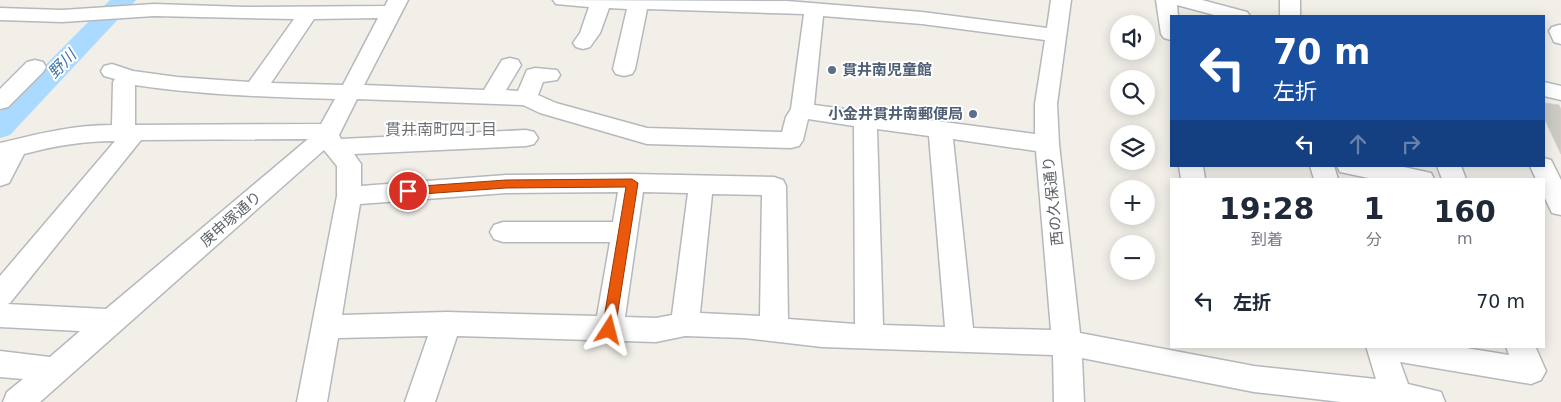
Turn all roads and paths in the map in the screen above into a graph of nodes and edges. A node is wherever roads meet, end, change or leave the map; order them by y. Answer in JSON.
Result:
{"nodes":[{"id":1,"x":98,"y":0,"type":"edge"},
{"id":2,"x":563,"y":0,"type":"edge"},
{"id":3,"x":956,"y":0,"type":"edge"},
{"id":4,"x":1061,"y":0,"type":"edge"},
{"id":5,"x":1166,"y":0,"type":"edge"},
{"id":6,"x":1179,"y":0,"type":"edge"},
{"id":7,"x":1290,"y":0,"type":"edge"},
{"id":8,"x":601,"y":2,"type":"junction"},
{"id":9,"x":726,"y":2,"type":"edge"},
{"id":10,"x":692,"y":3,"type":"edge"},
{"id":11,"x":638,"y":4,"type":"junction"},
{"id":12,"x":789,"y":4,"type":"edge"},
{"id":13,"x":136,"y":6,"type":"edge"},
{"id":14,"x":395,"y":6,"type":"edge"},
{"id":15,"x":871,"y":7,"type":"edge"},
{"id":16,"x":814,"y":10,"type":"junction"},
{"id":17,"x":0,"y":14,"type":"edge"},
{"id":18,"x":308,"y":14,"type":"junction"},
{"id":19,"x":1236,"y":15,"type":"edge"},
{"id":20,"x":1290,"y":15,"type":"edge"},
{"id":21,"x":83,"y":16,"type":"junction"},
{"id":22,"x":955,"y":22,"type":"junction"},
{"id":23,"x":1170,"y":27,"type":"edge"},
{"id":24,"x":1056,"y":35,"type":"junction"},
{"id":25,"x":583,"y":43,"type":"dead end"},
{"id":26,"x":510,"y":65,"type":"dead end"},
{"id":27,"x":35,"y":67,"type":"dead end"},
{"id":28,"x":624,"y":69,"type":"dead end"},
{"id":29,"x":549,"y":75,"type":"dead end"},
{"id":30,"x":1545,"y":89,"type":"edge"},
{"id":31,"x":255,"y":90,"type":"junction"},
{"id":32,"x":350,"y":92,"type":"junction"},
{"id":33,"x":1561,"y":93,"type":"edge"},
{"id":34,"x":491,"y":97,"type":"junction"},
{"id":35,"x":526,"y":98,"type":"junction"},
{"id":36,"x":0,"y":102,"type":"edge"},
{"id":37,"x":802,"y":111,"type":"junction"},
{"id":38,"x":865,"y":119,"type":"junction"},
{"id":39,"x":940,"y":129,"type":"junction"},
{"id":40,"x":128,"y":133,"type":"junction"},
{"id":41,"x":526,"y":138,"type":"dead end"},
{"id":42,"x":330,"y":141,"type":"junction"},
{"id":43,"x":1047,"y":144,"type":"junction"},
{"id":44,"x":7,"y":150,"type":"edge"},
{"id":45,"x":1355,"y":167,"type":"edge"},
{"id":46,"x":1542,"y":167,"type":"edge"},
{"id":47,"x":0,"y":177,"type":"edge"},
{"id":48,"x":1416,"y":178,"type":"edge"},
{"id":49,"x":632,"y":183,"type":"junction"},
{"id":50,"x":701,"y":185,"type":"junction"},
{"id":51,"x":349,"y":196,"type":"junction"},
{"id":52,"x":1554,"y":202,"type":"edge"},
{"id":53,"x":503,"y":232,"type":"dead end"},
{"id":54,"x":625,"y":232,"type":"junction"},
{"id":55,"x":0,"y":295,"type":"edge"},
{"id":56,"x":0,"y":315,"type":"edge"},
{"id":57,"x":113,"y":321,"type":"junction"},
{"id":58,"x":447,"y":324,"type":"junction"},
{"id":59,"x":685,"y":324,"type":"junction"},
{"id":60,"x":326,"y":328,"type":"junction"},
{"id":61,"x":774,"y":329,"type":"junction"},
{"id":62,"x":609,"y":330,"type":"junction"},
{"id":63,"x":869,"y":336,"type":"junction"},
{"id":64,"x":960,"y":340,"type":"junction"},
{"id":65,"x":1067,"y":343,"type":"junction"},
{"id":66,"x":1381,"y":348,"type":"edge"},
{"id":67,"x":1387,"y":348,"type":"edge"},
{"id":68,"x":1521,"y":348,"type":"edge"},
{"id":69,"x":0,"y":364,"type":"edge"},
{"id":70,"x":56,"y":370,"type":"junction"},
{"id":71,"x":1398,"y":398,"type":"edge"},
{"id":72,"x":18,"y":402,"type":"edge"},
{"id":73,"x":312,"y":402,"type":"edge"},
{"id":74,"x":420,"y":402,"type":"edge"},
{"id":75,"x":1069,"y":402,"type":"edge"},
{"id":76,"x":1430,"y":402,"type":"edge"}],
"edges":[{"from":1,"to":21,"type":"street"},
{"from":2,"to":8,"type":"street"},
{"from":3,"to":22,"type":"street"},
{"from":4,"to":24,"type":"street","name":"西の久保通り"},
{"from":5,"to":23,"type":"street"},
{"from":6,"to":19,"type":"street"},
{"from":7,"to":20,"type":"street"},
{"from":8,"to":11,"type":"street"},
{"from":8,"to":25,"type":"street"},
{"from":9,"to":10,"type":"street"},
{"from":9,"to":12,"type":"street"},
{"from":10,"to":11,"type":"street"},
{"from":11,"to":28,"type":"street"},
{"from":12,"to":16,"type":"street"},
{"from":13,"to":18,"type":"street"},
{"from":13,"to":21,"type":"street"},
{"from":14,"to":18,"type":"street"},
{"from":14,"to":32,"type":"street","name":"庚申塚通り"},
{"from":15,"to":16,"type":"street"},
{"from":15,"to":22,"type":"street"},
{"from":16,"to":37,"type":"street"},
{"from":17,"to":21,"type":"street"},
{"from":18,"to":31,"type":"street"},
{"from":22,"to":24,"type":"street"},
{"from":24,"to":43,"type":"street","name":"西の久保通り"},
{"from":26,"to":34,"type":"street"},
{"from":27,"to":36,"type":"street"},
{"from":29,"to":35,"type":"street"},
{"from":30,"to":33,"type":"street"},
{"from":31,"to":32,"type":"street"},
{"from":31,"to":40,"type":"street"},
{"from":32,"to":34,"type":"street"},
{"from":32,"to":42,"type":"street","name":"庚申塚通り"},
{"from":34,"to":35,"type":"street"},
{"from":35,"to":37,"type":"street"},
{"from":37,"to":38,"type":"street"},
{"from":38,"to":39,"type":"street"},
{"from":38,"to":63,"type":"street"},
{"from":39,"to":43,"type":"street"},
{"from":39,"to":64,"type":"street"},
{"from":40,"to":42,"type":"street"},
{"from":40,"to":44,"type":"street"},
{"from":40,"to":55,"type":"street"},
{"from":41,"to":42,"type":"street"},
{"from":42,"to":51,"type":"street"},
{"from":42,"to":57,"type":"street","name":"庚申塚通り"},
{"from":43,"to":65,"type":"street","name":"西の久保通り"},
{"from":44,"to":47,"type":"street"},
{"from":45,"to":48,"type":"street"},
{"from":46,"to":52,"type":"street"},
{"from":49,"to":50,"type":"street"},
{"from":49,"to":51,"type":"street"},
{"from":49,"to":54,"type":"street"},
{"from":50,"to":59,"type":"street"},
{"from":50,"to":61,"type":"street"},
{"from":51,"to":60,"type":"street"},
{"from":53,"to":54,"type":"street"},
{"from":54,"to":62,"type":"street"},
{"from":56,"to":57,"type":"street"},
{"from":57,"to":70,"type":"street","name":"庚申塚通り"},
{"from":58,"to":60,"type":"street"},
{"from":58,"to":62,"type":"street"},
{"from":58,"to":74,"type":"street"},
{"from":59,"to":61,"type":"street"},
{"from":59,"to":62,"type":"street"},
{"from":60,"to":73,"type":"street"},
{"from":61,"to":63,"type":"street"},
{"from":63,"to":64,"type":"street"},
{"from":64,"to":65,"type":"street"},
{"from":65,"to":71,"type":"street"},
{"from":65,"to":75,"type":"street","name":"西の久保通り"},
{"from":66,"to":71,"type":"street"},
{"from":67,"to":68,"type":"street"},
{"from":69,"to":70,"type":"street"},
{"from":70,"to":72,"type":"street","name":"庚申塚通り"},
{"from":71,"to":76,"type":"street"}]}
